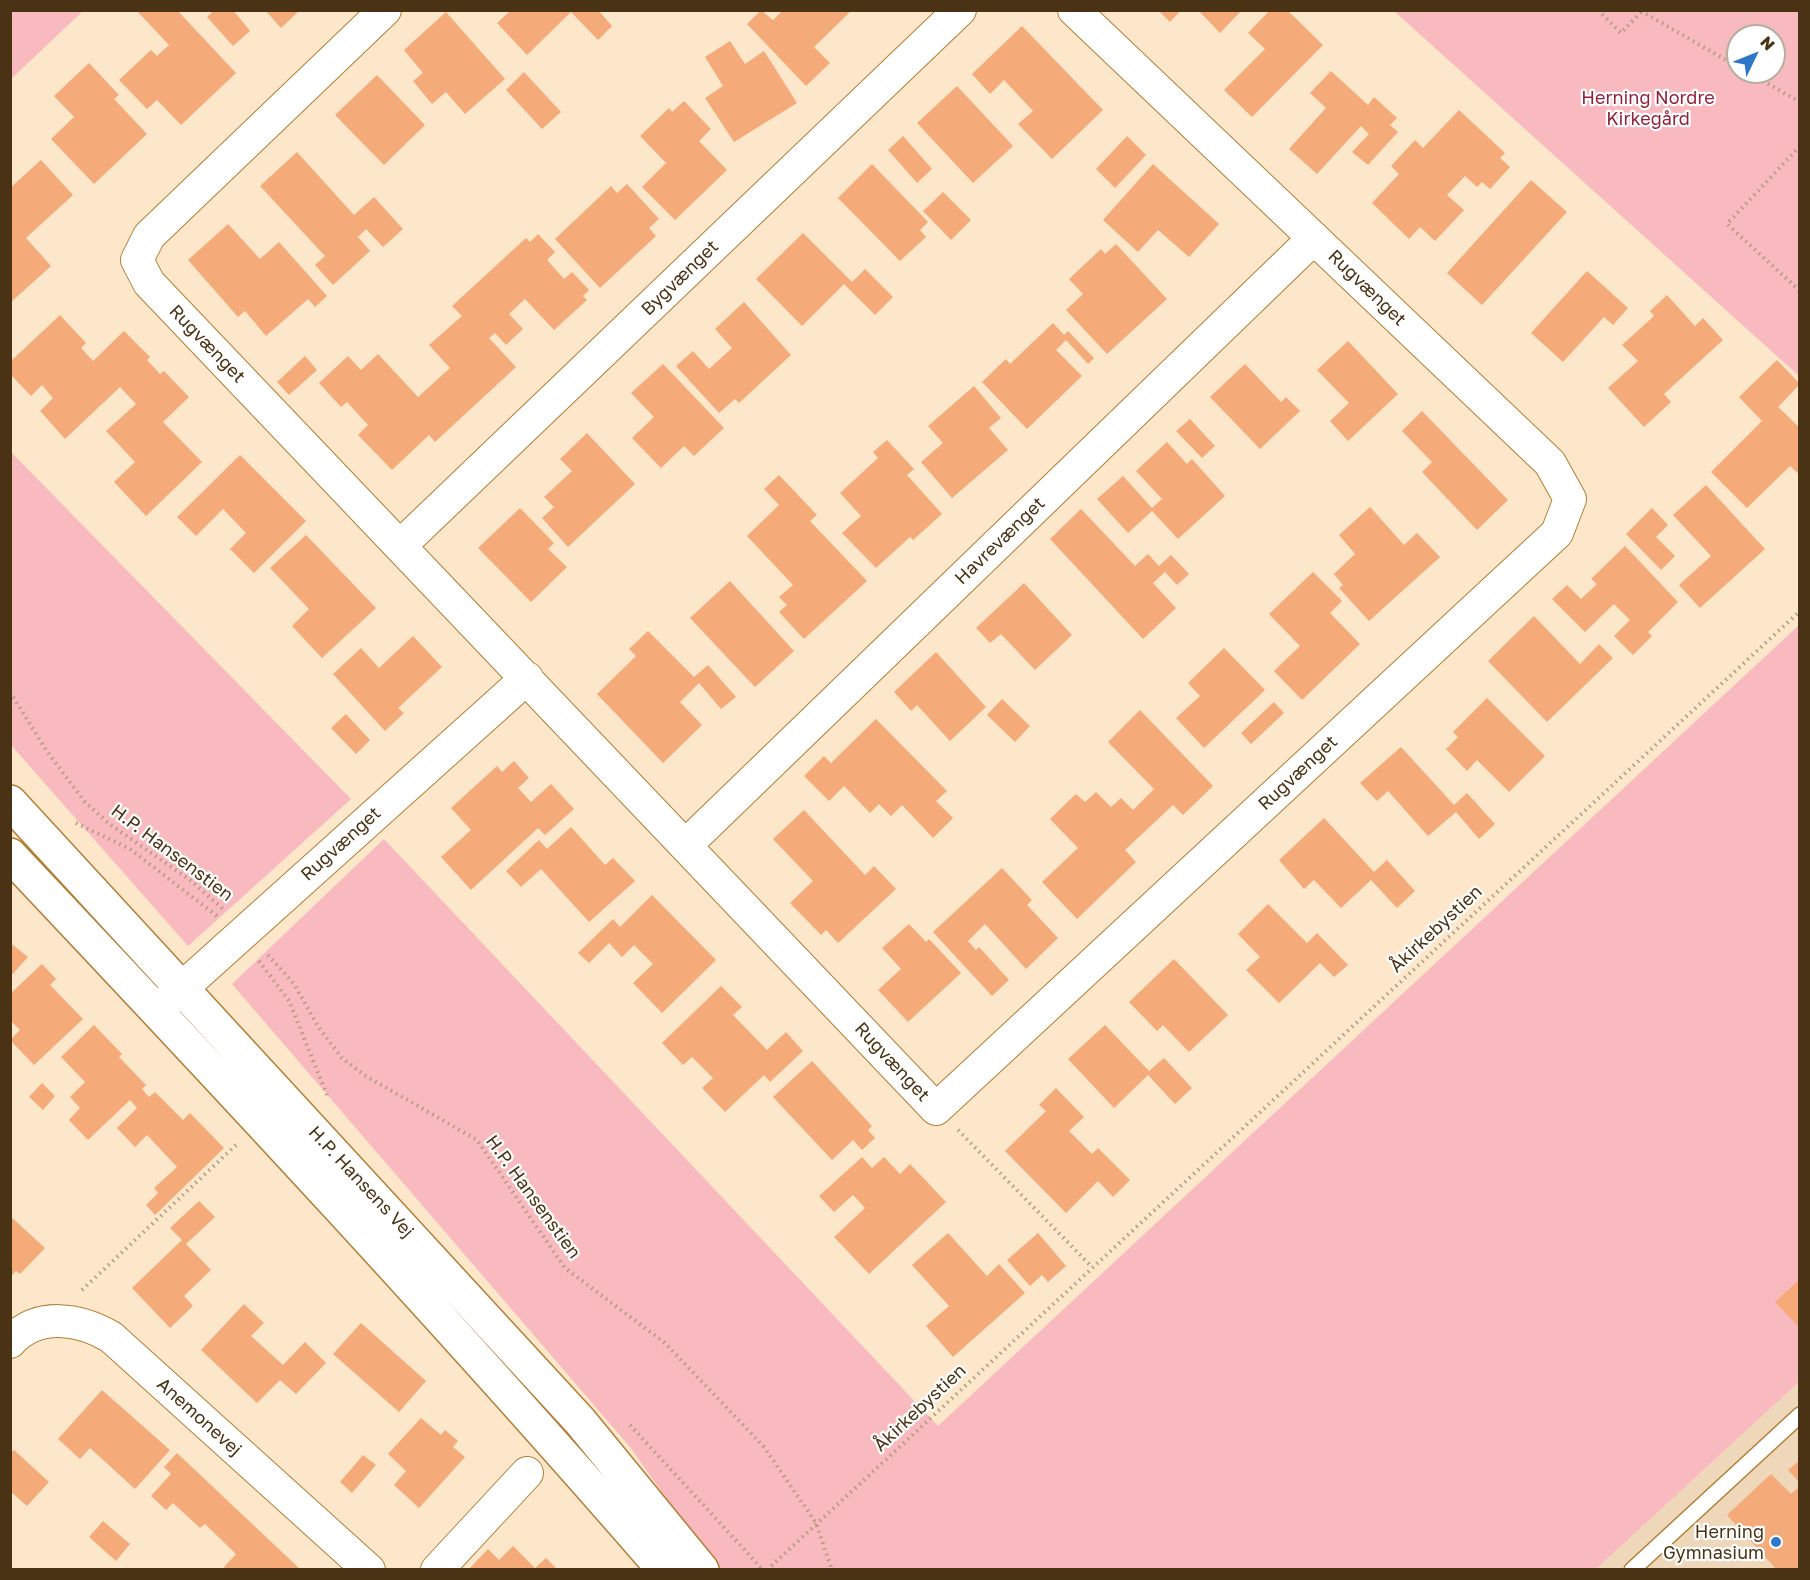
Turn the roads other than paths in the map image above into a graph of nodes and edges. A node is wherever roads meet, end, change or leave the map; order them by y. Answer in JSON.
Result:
{"nodes":[{"id":1,"x":385,"y":10,"type":"edge"},
{"id":2,"x":960,"y":10,"type":"edge"},
{"id":3,"x":1074,"y":10,"type":"edge"},
{"id":4,"x":1314,"y":238,"type":"junction"},
{"id":5,"x":400,"y":546,"type":"junction"},
{"id":6,"x":527,"y":678,"type":"junction"},
{"id":7,"x":10,"y":802,"type":"edge"},
{"id":8,"x":686,"y":845,"type":"junction"},
{"id":9,"x":10,"y":855,"type":"edge"},
{"id":10,"x":182,"y":987,"type":"junction"},
{"id":11,"x":157,"y":1011,"type":"junction"},
{"id":12,"x":10,"y":1342,"type":"edge"},
{"id":13,"x":1800,"y":1415,"type":"edge"},
{"id":14,"x":526,"y":1473,"type":"dead end"},
{"id":15,"x":1641,"y":1567,"type":"edge"},
{"id":16,"x":369,"y":1569,"type":"edge"},
{"id":17,"x":437,"y":1569,"type":"edge"},
{"id":18,"x":664,"y":1569,"type":"edge"},
{"id":19,"x":702,"y":1569,"type":"edge"}],
"edges":[{"from":1,"to":5,"type":"street","name":"Rugvænget"},
{"from":2,"to":5,"type":"street","name":"Bygvænget"},
{"from":3,"to":4,"type":"street","name":"Rugvænget"},
{"from":4,"to":8,"type":"street","name":"Havrevænget"},
{"from":4,"to":8,"type":"street","name":"Rugvænget"},
{"from":5,"to":6,"type":"street","name":"Rugvænget"},
{"from":6,"to":8,"type":"street","name":"Rugvænget"},
{"from":6,"to":10,"type":"street","name":"Rugvænget"},
{"from":7,"to":10,"type":"street","name":"H.P. Hansens Vej"},
{"from":9,"to":11,"type":"street","name":"H.P. Hansens Vej"},
{"from":10,"to":11,"type":"street","name":"Rugvænget"},
{"from":10,"to":19,"type":"street","name":"H.P. Hansens Vej"},
{"from":11,"to":18,"type":"street","name":"H.P. Hansens Vej"},
{"from":12,"to":16,"type":"street","name":"Anemonevej"},
{"from":13,"to":15,"type":"lane"},
{"from":14,"to":17,"type":"street"}]}
